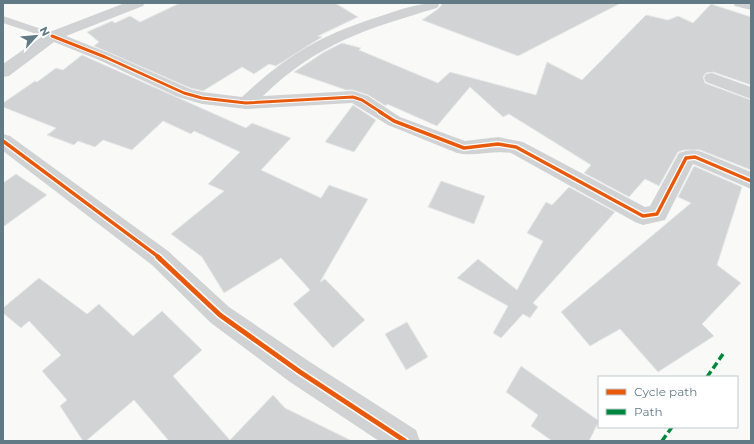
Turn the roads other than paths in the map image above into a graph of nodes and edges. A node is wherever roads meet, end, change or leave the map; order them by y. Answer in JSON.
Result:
{"nodes":[{"id":1,"x":138,"y":3,"type":"edge"},
{"id":2,"x":740,"y":3,"type":"edge"},
{"id":3,"x":432,"y":5,"type":"dead end"},
{"id":4,"x":751,"y":6,"type":"edge"},
{"id":5,"x":3,"y":20,"type":"edge"},
{"id":6,"x":52,"y":36,"type":"junction"},
{"id":7,"x":3,"y":72,"type":"edge"},
{"id":8,"x":712,"y":78,"type":"dead end"},
{"id":9,"x":751,"y":93,"type":"edge"},
{"id":10,"x":246,"y":103,"type":"junction"},
{"id":11,"x":3,"y":141,"type":"edge"},
{"id":12,"x":751,"y":181,"type":"edge"},
{"id":13,"x":405,"y":441,"type":"edge"}],
"edges":[{"from":1,"to":6,"type":"street"},
{"from":2,"to":4,"type":"street"},
{"from":3,"to":10,"type":"street"},
{"from":5,"to":6,"type":"lane"},
{"from":6,"to":7,"type":"street"},
{"from":6,"to":10,"type":"street"},
{"from":8,"to":9,"type":"street"},
{"from":10,"to":12,"type":"street"},
{"from":11,"to":13,"type":"street"}]}
